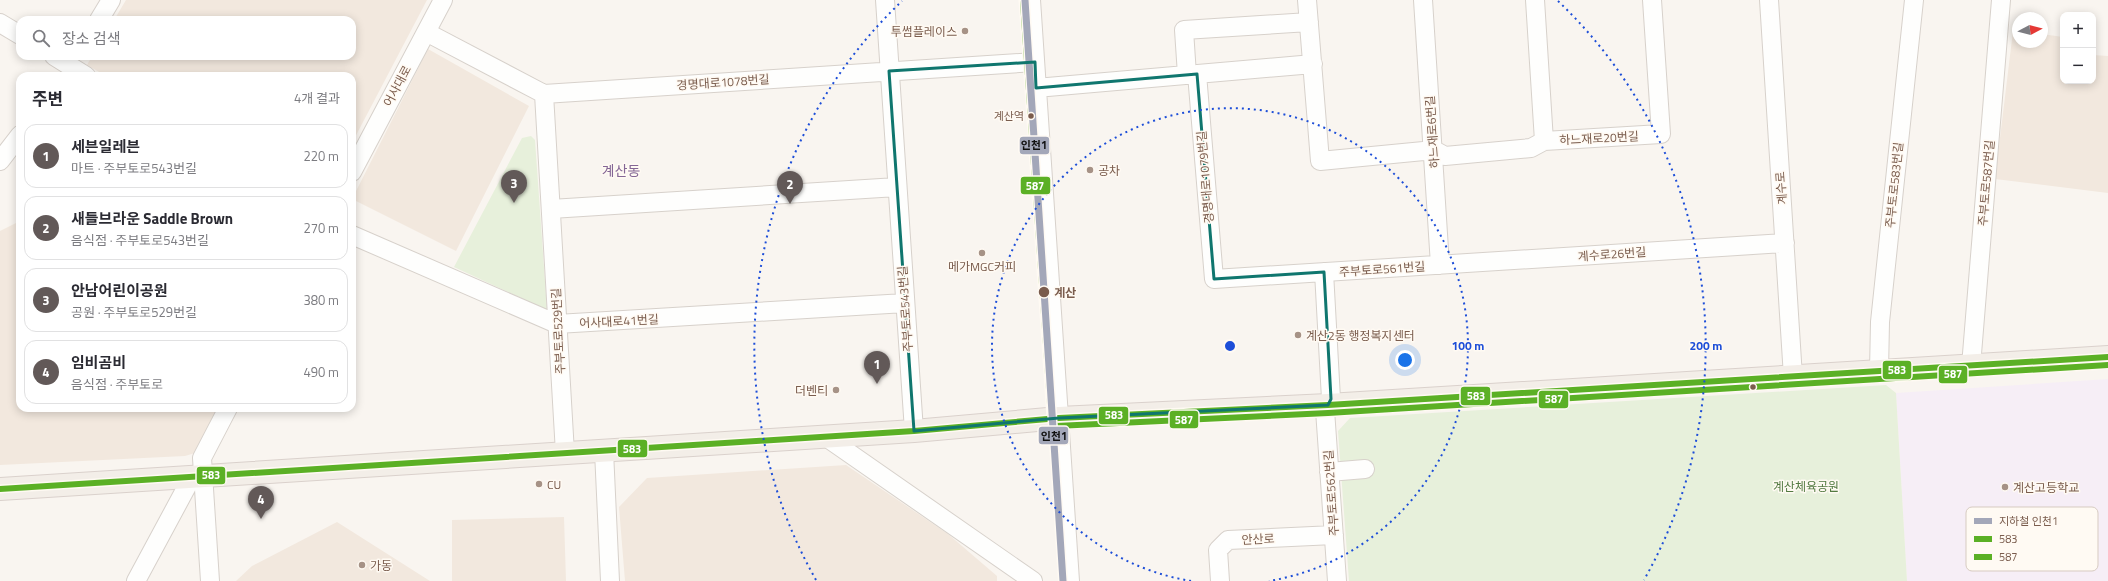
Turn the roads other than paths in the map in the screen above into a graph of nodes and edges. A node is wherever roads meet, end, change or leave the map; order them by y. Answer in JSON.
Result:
{"nodes":[{"id":1,"x":111,"y":0,"type":"edge"},
{"id":2,"x":443,"y":0,"type":"edge"},
{"id":3,"x":885,"y":0,"type":"edge"},
{"id":4,"x":1031,"y":0,"type":"edge"},
{"id":5,"x":1307,"y":0,"type":"edge"},
{"id":6,"x":1423,"y":0,"type":"edge"},
{"id":7,"x":1535,"y":0,"type":"edge"},
{"id":8,"x":1652,"y":0,"type":"edge"},
{"id":9,"x":1769,"y":0,"type":"edge"},
{"id":10,"x":1914,"y":0,"type":"edge"},
{"id":11,"x":2001,"y":0,"type":"edge"},
{"id":12,"x":101,"y":16,"type":"edge"},
{"id":13,"x":1309,"y":22,"type":"junction"},
{"id":14,"x":0,"y":23,"type":"edge"},
{"id":15,"x":426,"y":32,"type":"junction"},
{"id":16,"x":16,"y":33,"type":"edge"},
{"id":17,"x":60,"y":60,"type":"edge"},
{"id":18,"x":1035,"y":62,"type":"junction"},
{"id":19,"x":1313,"y":64,"type":"junction"},
{"id":20,"x":75,"y":69,"type":"edge"},
{"id":21,"x":889,"y":71,"type":"junction"},
{"id":22,"x":1192,"y":75,"type":"junction"},
{"id":23,"x":1036,"y":88,"type":"junction"},
{"id":24,"x":544,"y":94,"type":"junction"},
{"id":25,"x":16,"y":140,"type":"edge"},
{"id":26,"x":1544,"y":141,"type":"junction"},
{"id":27,"x":1434,"y":150,"type":"junction"},
{"id":28,"x":0,"y":162,"type":"edge"},
{"id":29,"x":356,"y":164,"type":"edge"},
{"id":30,"x":897,"y":187,"type":"junction"},
{"id":31,"x":550,"y":209,"type":"junction"},
{"id":32,"x":356,"y":237,"type":"edge"},
{"id":33,"x":1785,"y":243,"type":"junction"},
{"id":34,"x":1440,"y":265,"type":"junction"},
{"id":35,"x":1324,"y":272,"type":"junction"},
{"id":36,"x":1214,"y":280,"type":"joint"},
{"id":37,"x":905,"y":303,"type":"junction"},
{"id":38,"x":557,"y":324,"type":"junction"},
{"id":39,"x":2108,"y":357,"type":"edge"},
{"id":40,"x":1971,"y":366,"type":"junction"},
{"id":41,"x":1879,"y":371,"type":"junction"},
{"id":42,"x":1793,"y":377,"type":"junction"},
{"id":43,"x":1328,"y":405,"type":"junction"},
{"id":44,"x":226,"y":412,"type":"edge"},
{"id":45,"x":1059,"y":418,"type":"junction"},
{"id":46,"x":914,"y":431,"type":"junction"},
{"id":47,"x":826,"y":437,"type":"junction"},
{"id":48,"x":604,"y":451,"type":"junction"},
{"id":49,"x":565,"y":453,"type":"junction"},
{"id":50,"x":1365,"y":469,"type":"dead end"},
{"id":51,"x":1329,"y":472,"type":"junction"},
{"id":52,"x":198,"y":476,"type":"junction"},
{"id":53,"x":0,"y":489,"type":"edge"},
{"id":54,"x":1334,"y":535,"type":"junction"},
{"id":55,"x":136,"y":581,"type":"edge"},
{"id":56,"x":210,"y":581,"type":"edge"},
{"id":57,"x":610,"y":581,"type":"edge"},
{"id":58,"x":1033,"y":581,"type":"edge"},
{"id":59,"x":1070,"y":581,"type":"edge"},
{"id":60,"x":1220,"y":581,"type":"edge"},
{"id":61,"x":1337,"y":581,"type":"edge"}],
"edges":[{"from":1,"to":12,"type":"street"},
{"from":2,"to":15,"type":"street","name":"어사대로"},
{"from":3,"to":21,"type":"street","name":"주부토로543번길"},
{"from":4,"to":18,"type":"street"},
{"from":5,"to":13,"type":"street"},
{"from":6,"to":27,"type":"street","name":"하느재로6번길"},
{"from":7,"to":26,"type":"street","name":"하느재로20번길"},
{"from":8,"to":26,"type":"street","name":"하느재로20번길"},
{"from":9,"to":33,"type":"street","name":"계수로"},
{"from":10,"to":41,"type":"street","name":"주부토로583번길"},
{"from":11,"to":40,"type":"street","name":"주부토로587번길"},
{"from":13,"to":19,"type":"street"},
{"from":13,"to":22,"type":"street","name":"경명대로1079번길"},
{"from":14,"to":16,"type":"street"},
{"from":15,"to":24,"type":"street"},
{"from":15,"to":29,"type":"street","name":"어사대로"},
{"from":17,"to":20,"type":"street"},
{"from":18,"to":21,"type":"street","name":"경명대로1078번길"},
{"from":18,"to":23,"type":"street"},
{"from":19,"to":22,"type":"street"},
{"from":19,"to":27,"type":"street"},
{"from":21,"to":24,"type":"street","name":"경명대로1078번길"},
{"from":21,"to":30,"type":"street","name":"주부토로543번길"},
{"from":22,"to":23,"type":"street"},
{"from":22,"to":36,"type":"street","name":"경명대로1079번길"},
{"from":23,"to":45,"type":"street"},
{"from":24,"to":31,"type":"street","name":"주부토로529번길"},
{"from":25,"to":28,"type":"street"},
{"from":26,"to":27,"type":"street"},
{"from":27,"to":34,"type":"street","name":"하느재로6번길"},
{"from":30,"to":31,"type":"street"},
{"from":30,"to":37,"type":"street","name":"주부토로543번길"},
{"from":31,"to":38,"type":"street","name":"주부토로529번길"},
{"from":32,"to":38,"type":"street","name":"어사대로41번길"},
{"from":33,"to":34,"type":"street","name":"계수로26번길"},
{"from":33,"to":42,"type":"street","name":"계수로"},
{"from":34,"to":35,"type":"street","name":"주부토로561번길"},
{"from":35,"to":36,"type":"street","name":"주부토로561번길"},
{"from":35,"to":43,"type":"street","name":"주부토로561번길"},
{"from":37,"to":38,"type":"street","name":"어사대로41번길"},
{"from":37,"to":46,"type":"street","name":"주부토로543번길"},
{"from":38,"to":49,"type":"street","name":"주부토로529번길"},
{"from":39,"to":40,"type":"main road"},
{"from":40,"to":41,"type":"main road"},
{"from":41,"to":42,"type":"main road"},
{"from":42,"to":43,"type":"main road"},
{"from":43,"to":45,"type":"main road"},
{"from":43,"to":51,"type":"street","name":"주부토로562번길"},
{"from":44,"to":52,"type":"street"},
{"from":45,"to":46,"type":"main road"},
{"from":45,"to":59,"type":"street"},
{"from":46,"to":47,"type":"main road"},
{"from":47,"to":48,"type":"main road"},
{"from":47,"to":58,"type":"street"},
{"from":48,"to":49,"type":"main road"},
{"from":48,"to":57,"type":"street"},
{"from":49,"to":52,"type":"main road"},
{"from":50,"to":51,"type":"street"},
{"from":51,"to":54,"type":"street","name":"주부토로562번길"},
{"from":52,"to":53,"type":"main road"},
{"from":52,"to":55,"type":"street"},
{"from":52,"to":56,"type":"street"},
{"from":54,"to":60,"type":"street","name":"안산로"},
{"from":54,"to":61,"type":"street","name":"주부토로562번길"}]}
